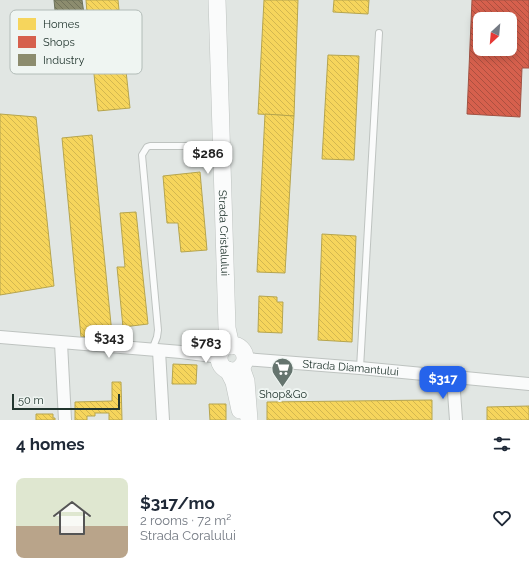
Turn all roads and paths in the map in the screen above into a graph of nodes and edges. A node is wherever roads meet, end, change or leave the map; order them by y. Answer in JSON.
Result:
{"nodes":[{"id":1,"x":217,"y":0,"type":"edge"},
{"id":2,"x":379,"y":33,"type":"dead end"},
{"id":3,"x":196,"y":146,"type":"dead end"},
{"id":4,"x":0,"y":337,"type":"edge"},
{"id":5,"x":61,"y":343,"type":"junction"},
{"id":6,"x":156,"y":350,"type":"junction"},
{"id":7,"x":233,"y":360,"type":"junction"},
{"id":8,"x":360,"y":368,"type":"junction"},
{"id":9,"x":453,"y":378,"type":"junction"},
{"id":10,"x":529,"y":384,"type":"edge"},
{"id":11,"x":65,"y":420,"type":"edge"},
{"id":12,"x":162,"y":420,"type":"edge"},
{"id":13,"x":241,"y":420,"type":"edge"},
{"id":14,"x":249,"y":420,"type":"edge"},
{"id":15,"x":456,"y":420,"type":"edge"}],
"edges":[{"from":1,"to":7,"type":"street","name":"Strada Cristalului"},
{"from":2,"to":8,"type":"lane"},
{"from":3,"to":6,"type":"lane"},
{"from":4,"to":5,"type":"street","name":"Strada Diamantului"},
{"from":5,"to":6,"type":"street","name":"Strada Diamantului"},
{"from":5,"to":11,"type":"street"},
{"from":6,"to":7,"type":"street","name":"Strada Diamantului"},
{"from":6,"to":12,"type":"street"},
{"from":7,"to":8,"type":"street","name":"Strada Diamantului"},
{"from":7,"to":13,"type":"street","name":"Strada Cristalului"},
{"from":7,"to":14,"type":"street","name":"Strada Cristalului"},
{"from":8,"to":9,"type":"street","name":"Strada Diamantului"},
{"from":9,"to":10,"type":"street","name":"Strada Diamantului"},
{"from":9,"to":15,"type":"street"}]}
